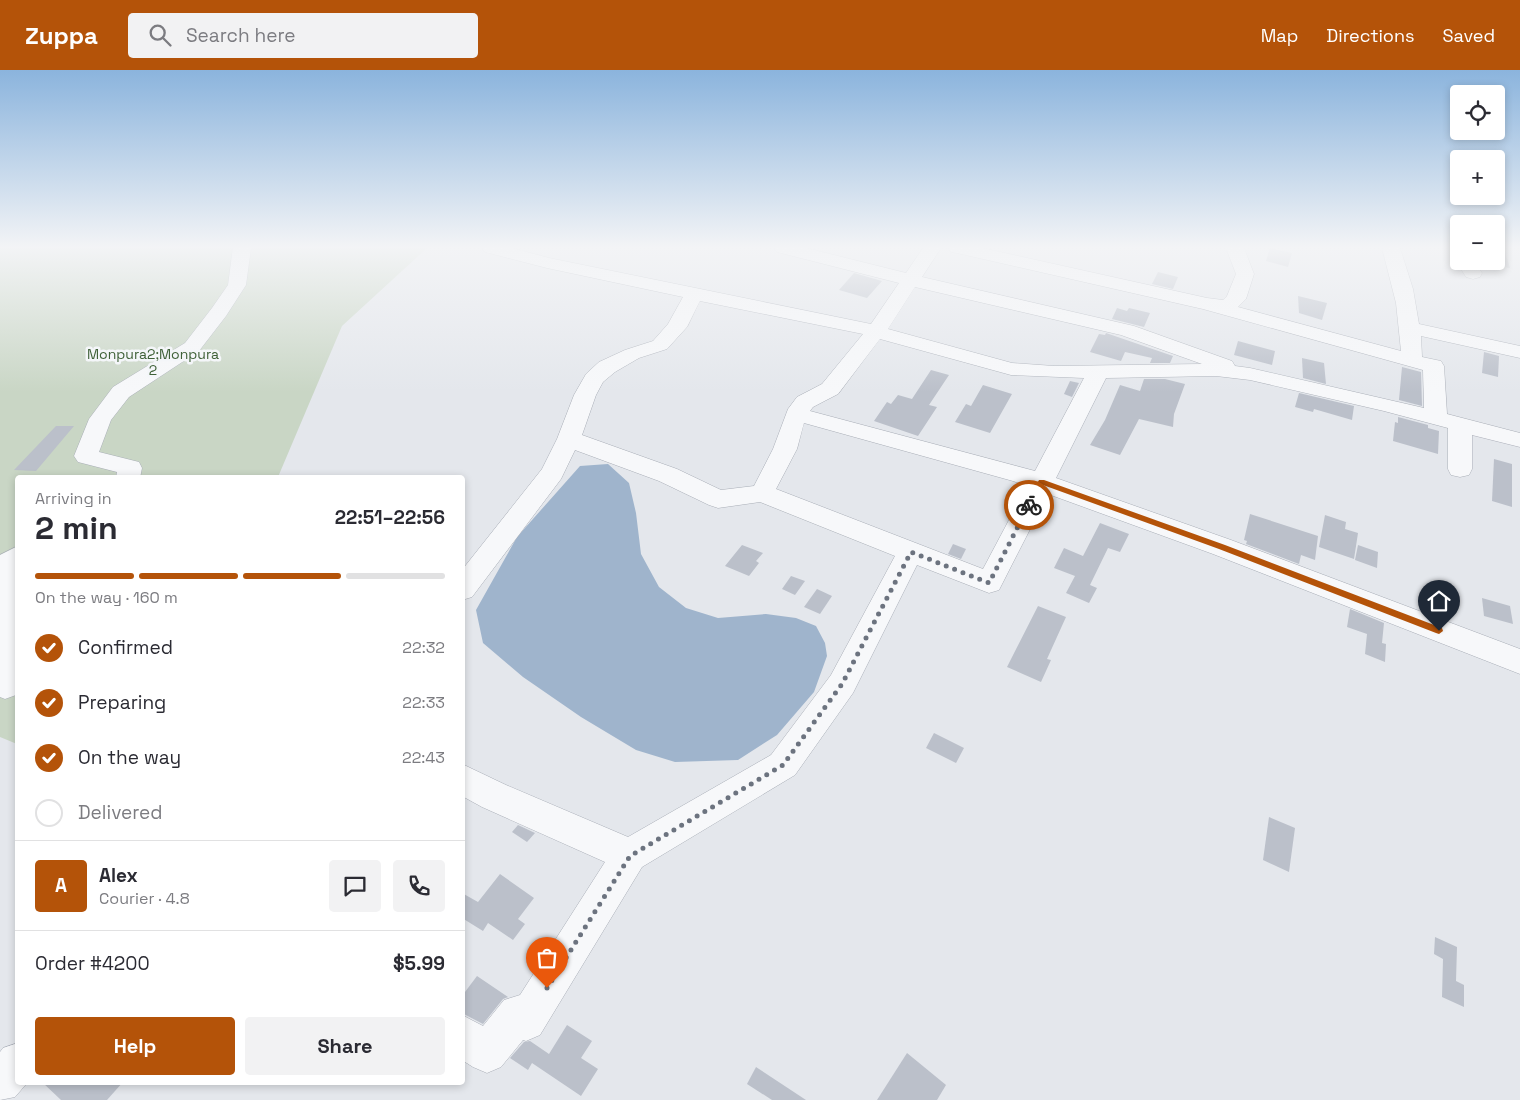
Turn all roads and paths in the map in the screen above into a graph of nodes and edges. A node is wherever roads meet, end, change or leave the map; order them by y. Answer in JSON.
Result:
{"nodes":[{"id":1,"x":230,"y":296,"type":"edge"},
{"id":2,"x":693,"y":296,"type":"edge"},
{"id":3,"x":704,"y":296,"type":"edge"},
{"id":4,"x":899,"y":296,"type":"edge"},
{"id":5,"x":980,"y":296,"type":"edge"},
{"id":6,"x":1171,"y":296,"type":"edge"},
{"id":7,"x":1237,"y":296,"type":"edge"},
{"id":8,"x":1404,"y":296,"type":"edge"},
{"id":9,"x":1207,"y":304,"type":"junction"},
{"id":10,"x":1411,"y":328,"type":"junction"},
{"id":11,"x":876,"y":331,"type":"junction"},
{"id":12,"x":1520,"y":352,"type":"edge"},
{"id":13,"x":1412,"y":360,"type":"junction"},
{"id":14,"x":1098,"y":373,"type":"junction"},
{"id":15,"x":1250,"y":374,"type":"junction"},
{"id":16,"x":796,"y":414,"type":"junction"},
{"id":17,"x":1436,"y":418,"type":"junction"},
{"id":18,"x":1460,"y":424,"type":"junction"},
{"id":19,"x":569,"y":439,"type":"junction"},
{"id":20,"x":1520,"y":440,"type":"edge"},
{"id":21,"x":1460,"y":469,"type":"dead end"},
{"id":22,"x":129,"y":475,"type":"edge"},
{"id":23,"x":1042,"y":482,"type":"junction"},
{"id":24,"x":762,"y":493,"type":"junction"},
{"id":25,"x":911,"y":552,"type":"junction"},
{"id":26,"x":15,"y":558,"type":"edge"},
{"id":27,"x":465,"y":586,"type":"edge"},
{"id":28,"x":1520,"y":662,"type":"edge"},
{"id":29,"x":5,"y":686,"type":"dead end"},
{"id":30,"x":465,"y":781,"type":"edge"},
{"id":31,"x":630,"y":856,"type":"junction"},
{"id":32,"x":465,"y":1037,"type":"edge"},
{"id":33,"x":15,"y":1066,"type":"edge"},
{"id":34,"x":0,"y":1082,"type":"edge"}],
"edges":[{"from":1,"to":22,"type":"street"},
{"from":2,"to":19,"type":"street"},
{"from":3,"to":11,"type":"street"},
{"from":4,"to":11,"type":"street"},
{"from":5,"to":15,"type":"street"},
{"from":6,"to":9,"type":"street"},
{"from":7,"to":9,"type":"street"},
{"from":8,"to":10,"type":"street"},
{"from":9,"to":13,"type":"street"},
{"from":10,"to":12,"type":"street"},
{"from":10,"to":13,"type":"street"},
{"from":11,"to":14,"type":"street"},
{"from":11,"to":16,"type":"street"},
{"from":13,"to":17,"type":"street"},
{"from":14,"to":15,"type":"street"},
{"from":14,"to":23,"type":"street"},
{"from":15,"to":17,"type":"street"},
{"from":16,"to":23,"type":"street"},
{"from":16,"to":24,"type":"street"},
{"from":17,"to":18,"type":"street"},
{"from":18,"to":20,"type":"street"},
{"from":18,"to":21,"type":"street"},
{"from":19,"to":24,"type":"street"},
{"from":19,"to":27,"type":"street"},
{"from":23,"to":25,"type":"street"},
{"from":23,"to":28,"type":"street"},
{"from":24,"to":25,"type":"street"},
{"from":25,"to":31,"type":"street"},
{"from":26,"to":29,"type":"street"},
{"from":30,"to":31,"type":"street"},
{"from":31,"to":32,"type":"street"},
{"from":33,"to":34,"type":"street"}]}
